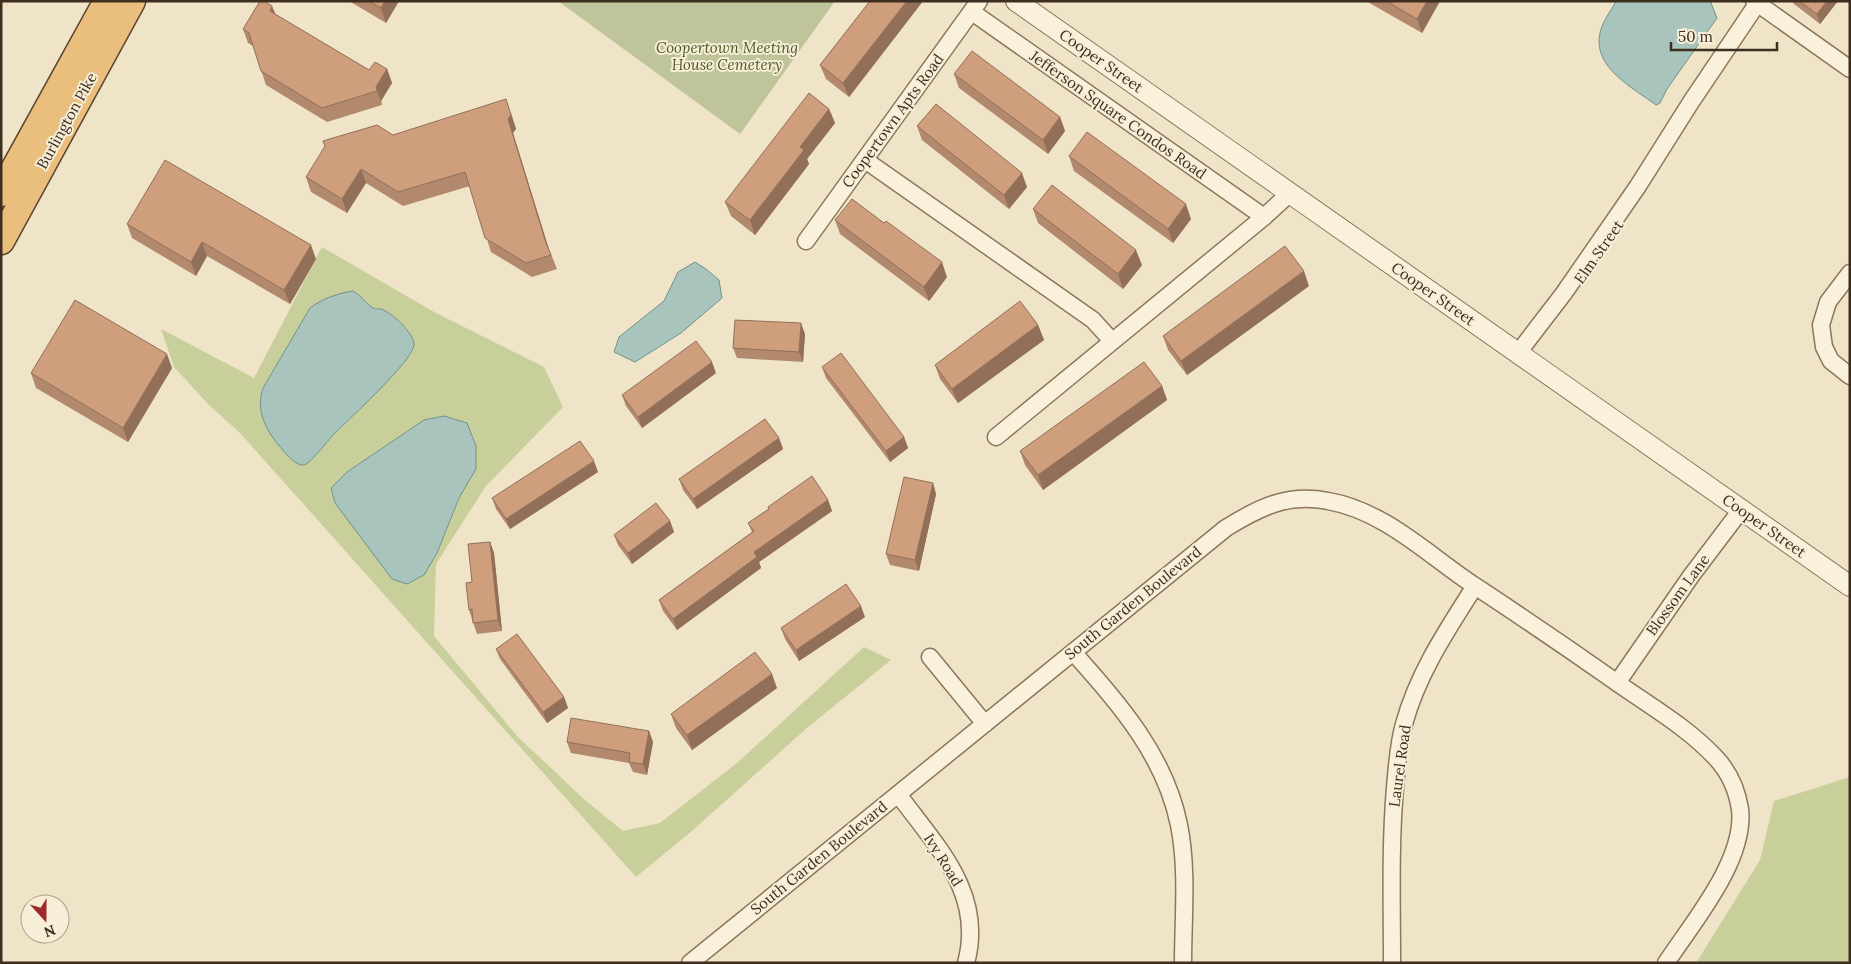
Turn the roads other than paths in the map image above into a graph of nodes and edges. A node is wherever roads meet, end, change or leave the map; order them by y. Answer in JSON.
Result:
{"nodes":[{"id":1,"x":107,"y":1,"type":"edge"},
{"id":2,"x":132,"y":1,"type":"edge"},
{"id":3,"x":1016,"y":1,"type":"edge"},
{"id":4,"x":1757,"y":2,"type":"edge"},
{"id":5,"x":976,"y":7,"type":"edge"},
{"id":6,"x":1850,"y":69,"type":"edge"},
{"id":7,"x":865,"y":160,"type":"junction"},
{"id":8,"x":1,"y":193,"type":"edge"},
{"id":9,"x":1289,"y":194,"type":"junction"},
{"id":10,"x":1264,"y":217,"type":"junction"},
{"id":11,"x":1,"y":241,"type":"edge"},
{"id":12,"x":806,"y":241,"type":"dead end"},
{"id":13,"x":1850,"y":273,"type":"edge"},
{"id":14,"x":1112,"y":341,"type":"junction"},
{"id":15,"x":1521,"y":355,"type":"junction"},
{"id":16,"x":1850,"y":376,"type":"edge"},
{"id":17,"x":996,"y":437,"type":"dead end"},
{"id":18,"x":1741,"y":510,"type":"junction"},
{"id":19,"x":1475,"y":586,"type":"junction"},
{"id":20,"x":1850,"y":586,"type":"edge"},
{"id":21,"x":1073,"y":652,"type":"junction"},
{"id":22,"x":930,"y":657,"type":"dead end"},
{"id":23,"x":1617,"y":682,"type":"junction"},
{"id":24,"x":984,"y":724,"type":"junction"},
{"id":25,"x":898,"y":794,"type":"junction"},
{"id":26,"x":690,"y":963,"type":"edge"},
{"id":27,"x":966,"y":963,"type":"edge"},
{"id":28,"x":1183,"y":963,"type":"edge"},
{"id":29,"x":1392,"y":963,"type":"edge"},
{"id":30,"x":1666,"y":963,"type":"edge"}],
"edges":[{"from":1,"to":8,"type":"highway","name":"Burlington Pike"},
{"from":2,"to":11,"type":"highway","name":"Burlington Pike"},
{"from":3,"to":9,"type":"street","name":"Cooper Street"},
{"from":4,"to":6,"type":"street"},
{"from":4,"to":15,"type":"street","name":"Elm Street"},
{"from":5,"to":7,"type":"street","name":"Coopertown Apts Road"},
{"from":5,"to":10,"type":"street","name":"Jefferson Square Condos Road"},
{"from":7,"to":12,"type":"street","name":"Coopertown Apts Road"},
{"from":7,"to":14,"type":"street"},
{"from":9,"to":10,"type":"street"},
{"from":9,"to":15,"type":"street","name":"Cooper Street"},
{"from":10,"to":14,"type":"street"},
{"from":13,"to":16,"type":"street"},
{"from":14,"to":17,"type":"street"},
{"from":15,"to":18,"type":"street","name":"Cooper Street"},
{"from":18,"to":20,"type":"street","name":"Cooper Street"},
{"from":18,"to":23,"type":"street","name":"Blossom Lane"},
{"from":19,"to":21,"type":"street","name":"South Garden Boulevard"},
{"from":19,"to":23,"type":"street","name":"South Garden Boulevard"},
{"from":19,"to":29,"type":"street","name":"Laurel Road"},
{"from":21,"to":24,"type":"street","name":"South Garden Boulevard"},
{"from":21,"to":28,"type":"street"},
{"from":22,"to":24,"type":"street"},
{"from":23,"to":30,"type":"street","name":"South Garden Boulevard"},
{"from":24,"to":25,"type":"street","name":"South Garden Boulevard"},
{"from":25,"to":26,"type":"street","name":"South Garden Boulevard"},
{"from":25,"to":27,"type":"street","name":"Ivy Road"}]}
